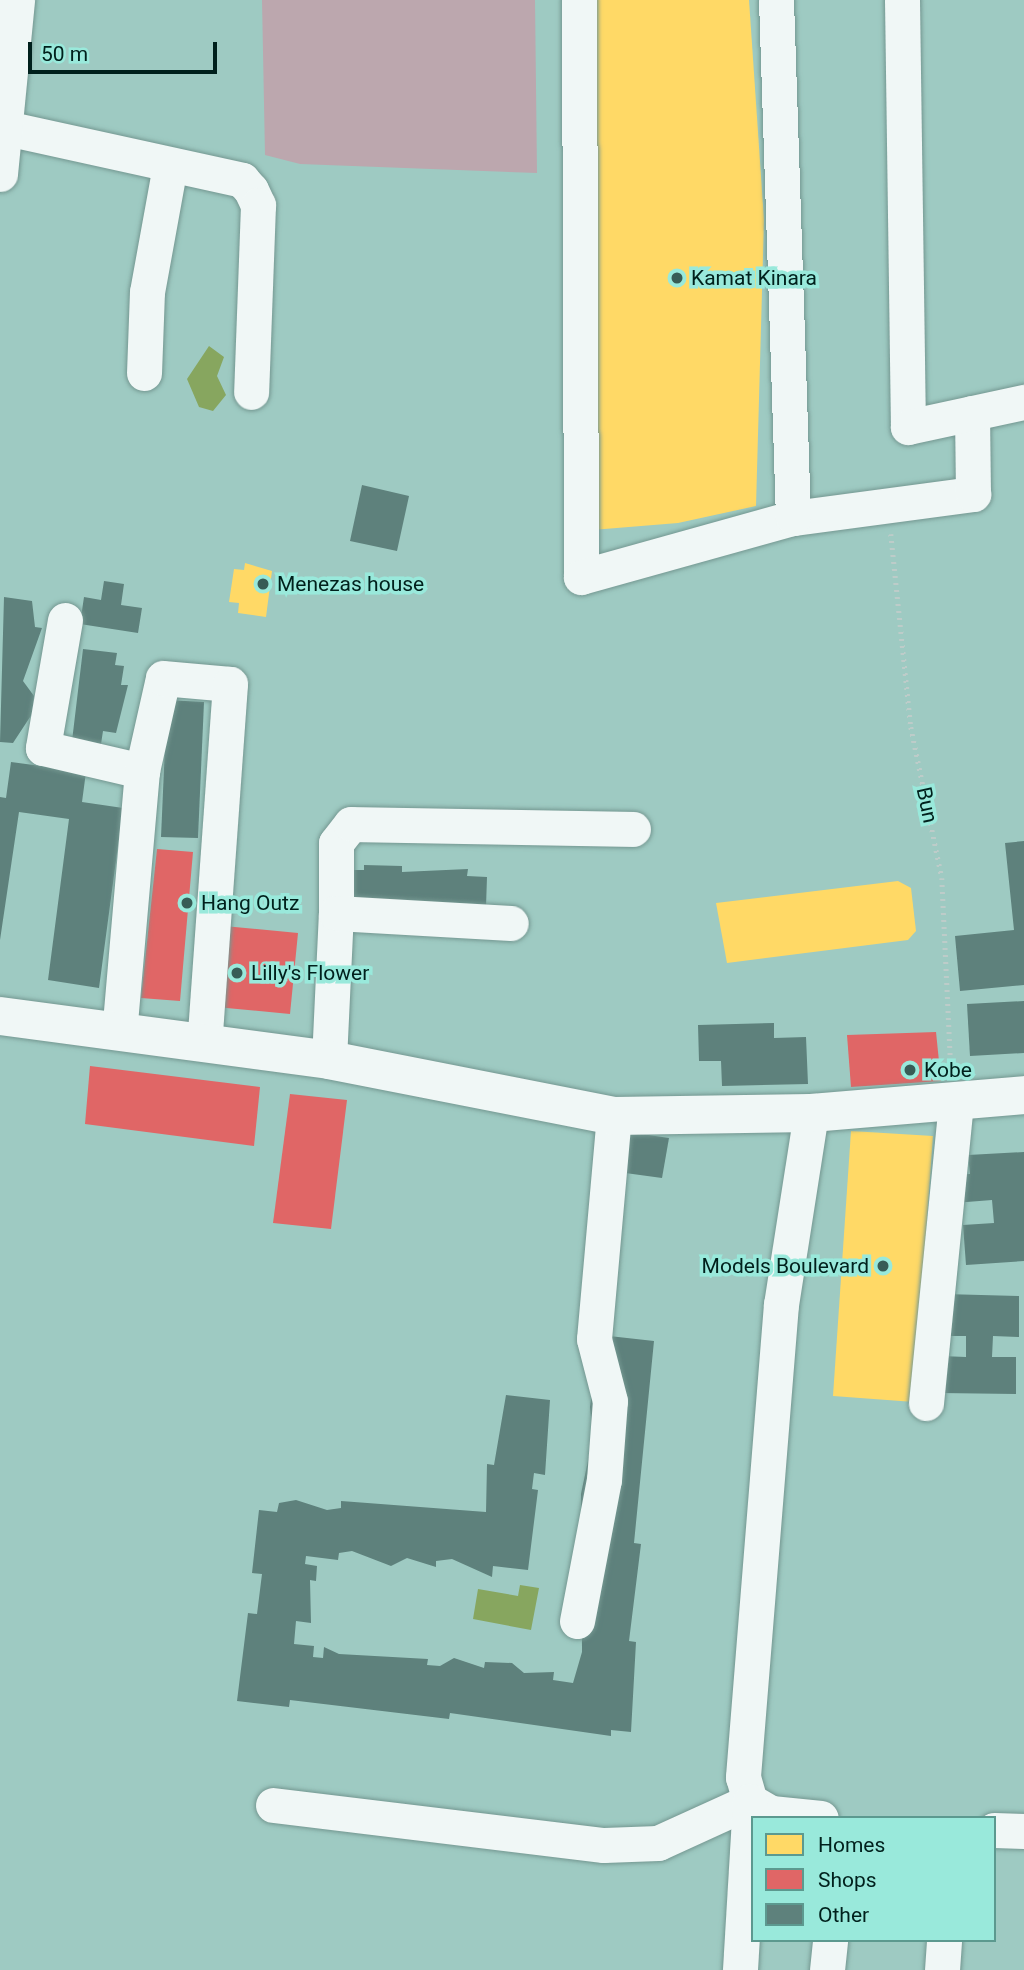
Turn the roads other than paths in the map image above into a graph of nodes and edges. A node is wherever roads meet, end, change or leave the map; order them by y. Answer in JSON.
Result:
{"nodes":[{"id":1,"x":17,"y":0,"type":"edge"},
{"id":2,"x":579,"y":0,"type":"edge"},
{"id":3,"x":776,"y":0,"type":"edge"},
{"id":4,"x":902,"y":0,"type":"edge"},
{"id":5,"x":6,"y":128,"type":"junction"},
{"id":6,"x":170,"y":164,"type":"junction"},
{"id":7,"x":0,"y":174,"type":"edge"},
{"id":8,"x":144,"y":373,"type":"dead end"},
{"id":9,"x":251,"y":392,"type":"dead end"},
{"id":10,"x":1024,"y":402,"type":"edge"},
{"id":11,"x":972,"y":413,"type":"junction"},
{"id":12,"x":793,"y":518,"type":"junction"},
{"id":13,"x":65,"y":620,"type":"dead end"},
{"id":14,"x":142,"y":771,"type":"junction"},
{"id":15,"x":633,"y":829,"type":"dead end"},
{"id":16,"x":336,"y":913,"type":"junction"},
{"id":17,"x":511,"y":923,"type":"dead end"},
{"id":18,"x":0,"y":1016,"type":"edge"},
{"id":19,"x":119,"y":1032,"type":"junction"},
{"id":20,"x":204,"y":1043,"type":"junction"},
{"id":21,"x":329,"y":1060,"type":"junction"},
{"id":22,"x":1024,"y":1095,"type":"edge"},
{"id":23,"x":956,"y":1101,"type":"junction"},
{"id":24,"x":811,"y":1113,"type":"junction"},
{"id":25,"x":614,"y":1116,"type":"junction"},
{"id":26,"x":926,"y":1403,"type":"dead end"},
{"id":27,"x":577,"y":1622,"type":"dead end"},
{"id":28,"x":750,"y":1801,"type":"junction"},
{"id":29,"x":273,"y":1805,"type":"dead end"},
{"id":30,"x":796,"y":1816,"type":"edge"},
{"id":31,"x":996,"y":1830,"type":"edge"},
{"id":32,"x":1024,"y":1831,"type":"edge"},
{"id":33,"x":830,"y":1942,"type":"edge"},
{"id":34,"x":944,"y":1942,"type":"edge"},
{"id":35,"x":740,"y":1970,"type":"edge"},
{"id":36,"x":827,"y":1970,"type":"edge"},
{"id":37,"x":942,"y":1970,"type":"edge"}],
"edges":[{"from":1,"to":5,"type":"street"},
{"from":2,"to":12,"type":"street"},
{"from":3,"to":12,"type":"street"},
{"from":4,"to":11,"type":"street"},
{"from":5,"to":6,"type":"street"},
{"from":5,"to":7,"type":"street"},
{"from":6,"to":8,"type":"street"},
{"from":6,"to":9,"type":"street"},
{"from":10,"to":11,"type":"street"},
{"from":11,"to":12,"type":"street"},
{"from":13,"to":14,"type":"street"},
{"from":14,"to":19,"type":"street"},
{"from":14,"to":20,"type":"street"},
{"from":15,"to":16,"type":"street"},
{"from":16,"to":17,"type":"street"},
{"from":16,"to":21,"type":"street"},
{"from":18,"to":19,"type":"main road"},
{"from":19,"to":20,"type":"main road"},
{"from":20,"to":21,"type":"main road"},
{"from":21,"to":25,"type":"main road"},
{"from":22,"to":23,"type":"main road"},
{"from":23,"to":24,"type":"main road"},
{"from":23,"to":26,"type":"street"},
{"from":24,"to":25,"type":"main road"},
{"from":24,"to":28,"type":"street"},
{"from":25,"to":27,"type":"street"},
{"from":28,"to":29,"type":"street"},
{"from":28,"to":30,"type":"street"},
{"from":28,"to":35,"type":"street"},
{"from":31,"to":32,"type":"street"},
{"from":33,"to":36,"type":"street"},
{"from":34,"to":37,"type":"street"}]}
